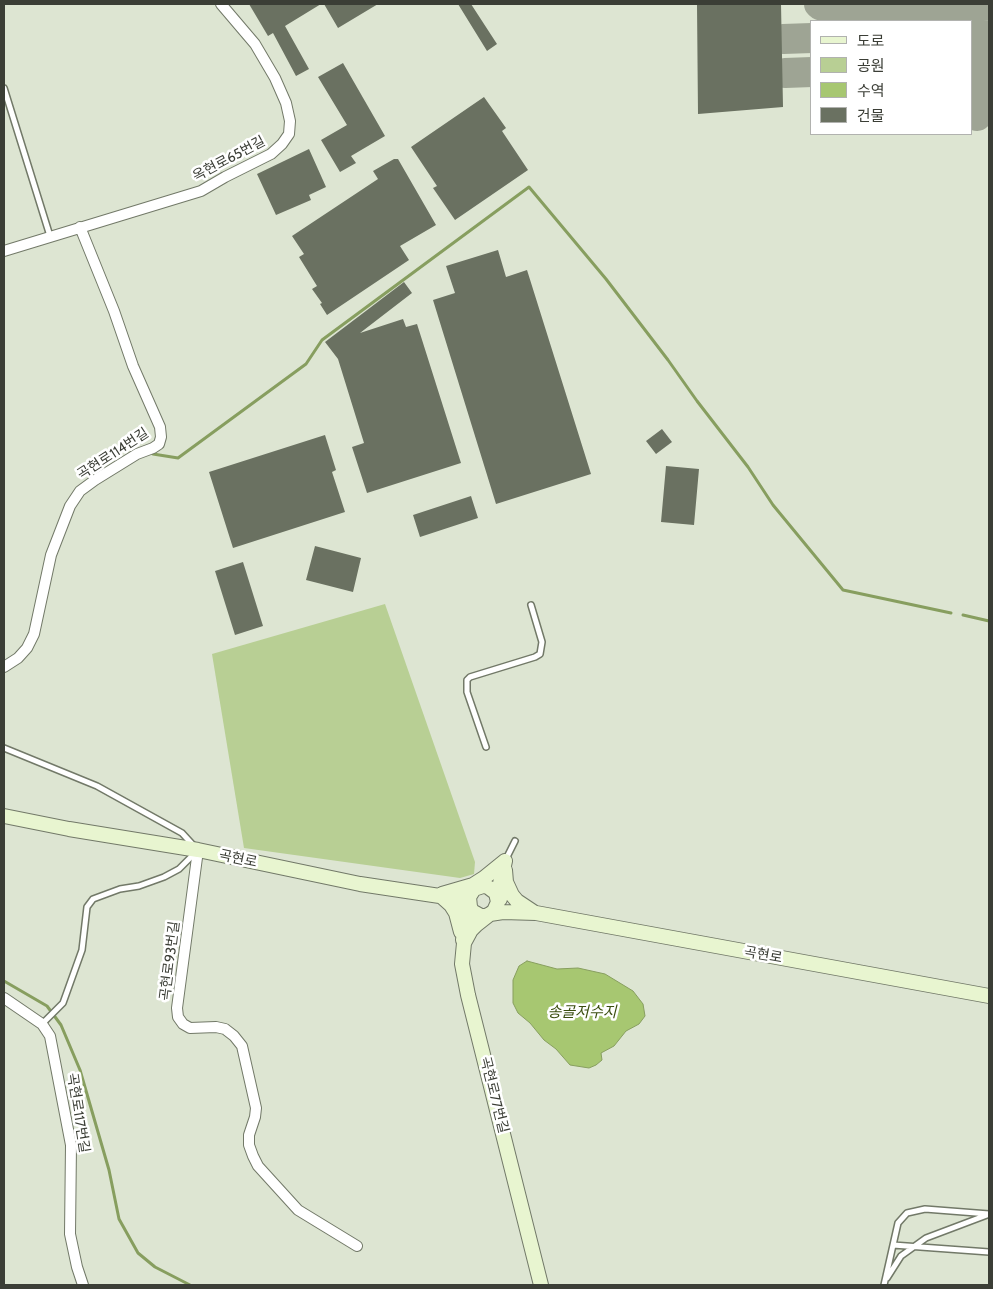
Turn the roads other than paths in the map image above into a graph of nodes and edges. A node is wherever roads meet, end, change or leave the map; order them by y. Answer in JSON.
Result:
{"nodes":[{"id":1,"x":221,"y":4,"type":"edge"},
{"id":2,"x":4,"y":88,"type":"edge"},
{"id":3,"x":80,"y":228,"type":"junction"},
{"id":4,"x":50,"y":236,"type":"junction"},
{"id":5,"x":4,"y":251,"type":"edge"},
{"id":6,"x":530,"y":605,"type":"dead end"},
{"id":7,"x":4,"y":667,"type":"edge"},
{"id":8,"x":486,"y":747,"type":"dead end"},
{"id":9,"x":4,"y":748,"type":"edge"},
{"id":10,"x":4,"y":816,"type":"edge"},
{"id":11,"x":515,"y":842,"type":"dead end"},
{"id":12,"x":198,"y":850,"type":"junction"},
{"id":13,"x":505,"y":861,"type":"junction"},
{"id":14,"x":479,"y":884,"type":"junction"},
{"id":15,"x":439,"y":895,"type":"junction"},
{"id":16,"x":497,"y":898,"type":"junction"},
{"id":17,"x":470,"y":907,"type":"junction"},
{"id":18,"x":536,"y":913,"type":"junction"},
{"id":19,"x":490,"y":914,"type":"junction"},
{"id":20,"x":462,"y":953,"type":"junction"},
{"id":21,"x":989,"y":996,"type":"edge"},
{"id":22,"x":4,"y":998,"type":"edge"},
{"id":23,"x":42,"y":1024,"type":"junction"},
{"id":24,"x":989,"y":1214,"type":"edge"},
{"id":25,"x":893,"y":1245,"type":"junction"},
{"id":26,"x":357,"y":1246,"type":"dead end"},
{"id":27,"x":914,"y":1247,"type":"junction"},
{"id":28,"x":989,"y":1252,"type":"edge"},
{"id":29,"x":884,"y":1284,"type":"edge"},
{"id":30,"x":83,"y":1285,"type":"edge"},
{"id":31,"x":542,"y":1285,"type":"edge"}],
"edges":[{"from":1,"to":3,"type":"street","name":"옥현로65번길"},
{"from":2,"to":4,"type":"lane"},
{"from":3,"to":4,"type":"street","name":"옥현로65번길"},
{"from":3,"to":7,"type":"street","name":"곡현로114번길"},
{"from":4,"to":5,"type":"street","name":"옥현로65번길"},
{"from":6,"to":8,"type":"lane"},
{"from":9,"to":12,"type":"lane"},
{"from":10,"to":12,"type":"main road","name":"곡현로"},
{"from":11,"to":13,"type":"lane"},
{"from":12,"to":15,"type":"main road","name":"곡현로"},
{"from":12,"to":23,"type":"lane"},
{"from":12,"to":26,"type":"street","name":"곡현로93번길"},
{"from":13,"to":14,"type":"main road"},
{"from":13,"to":16,"type":"main road"},
{"from":13,"to":18,"type":"main road"},
{"from":14,"to":15,"type":"main road"},
{"from":14,"to":16,"type":"main road"},
{"from":14,"to":17,"type":"main road"},
{"from":15,"to":17,"type":"main road","name":"곡현로"},
{"from":15,"to":20,"type":"main road"},
{"from":16,"to":18,"type":"main road"},
{"from":16,"to":19,"type":"main road"},
{"from":17,"to":19,"type":"main road","name":"곡현로"},
{"from":17,"to":20,"type":"main road"},
{"from":18,"to":19,"type":"main road"},
{"from":18,"to":20,"type":"main road"},
{"from":18,"to":21,"type":"main road","name":"곡현로"},
{"from":19,"to":20,"type":"main road"},
{"from":20,"to":31,"type":"main road","name":"곡현로77번길"},
{"from":22,"to":23,"type":"street","name":"곡현로117번길"},
{"from":23,"to":30,"type":"street","name":"곡현로117번길"},
{"from":24,"to":25,"type":"lane"},
{"from":24,"to":27,"type":"lane"},
{"from":25,"to":27,"type":"lane"},
{"from":25,"to":29,"type":"lane"},
{"from":27,"to":28,"type":"lane"},
{"from":27,"to":29,"type":"lane"}]}
